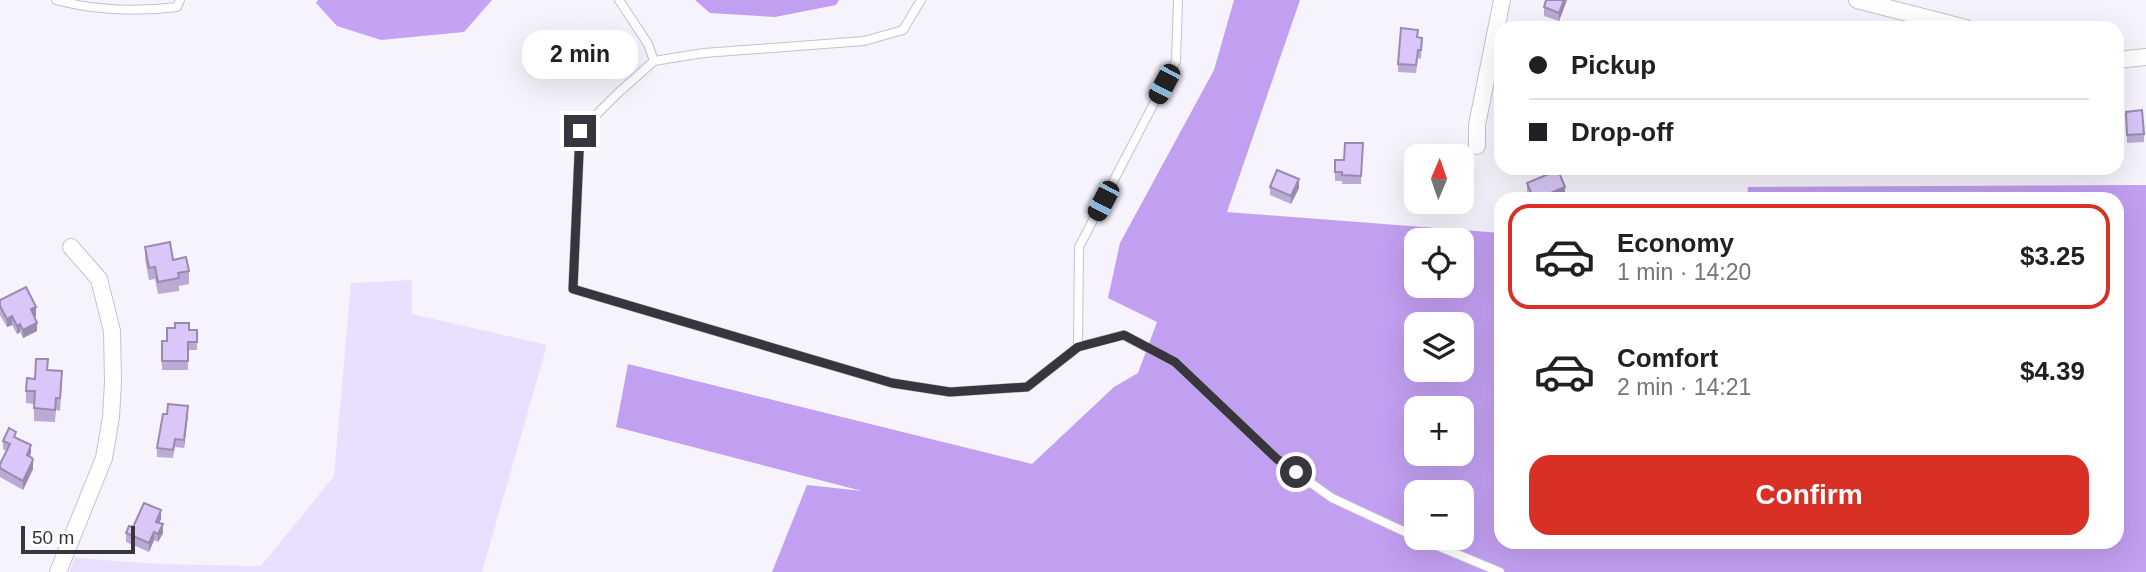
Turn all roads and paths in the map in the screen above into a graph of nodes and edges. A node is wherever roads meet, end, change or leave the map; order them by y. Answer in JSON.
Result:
{"nodes":[{"id":1,"x":56,"y":0,"type":"edge"},
{"id":2,"x":180,"y":0,"type":"edge"},
{"id":3,"x":619,"y":0,"type":"edge"},
{"id":4,"x":921,"y":0,"type":"edge"},
{"id":5,"x":1178,"y":0,"type":"edge"},
{"id":6,"x":1502,"y":0,"type":"edge"},
{"id":7,"x":1857,"y":0,"type":"edge"},
{"id":8,"x":1498,"y":21,"type":"edge"},
{"id":9,"x":1939,"y":21,"type":"edge"},
{"id":10,"x":1494,"y":40,"type":"edge"},
{"id":11,"x":2146,"y":57,"type":"edge"},
{"id":12,"x":2124,"y":59,"type":"edge"},
{"id":13,"x":654,"y":61,"type":"junction"},
{"id":14,"x":1477,"y":146,"type":"dead end"},
{"id":15,"x":71,"y":247,"type":"dead end"},
{"id":16,"x":1078,"y":347,"type":"junction"},
{"id":17,"x":1404,"y":531,"type":"edge"},
{"id":18,"x":1447,"y":550,"type":"edge"},
{"id":19,"x":58,"y":572,"type":"edge"},
{"id":20,"x":1500,"y":572,"type":"edge"}],
"edges":[{"from":1,"to":2,"type":"lane"},
{"from":3,"to":13,"type":"lane"},
{"from":4,"to":13,"type":"lane"},
{"from":5,"to":16,"type":"lane"},
{"from":6,"to":8,"type":"street"},
{"from":7,"to":9,"type":"street"},
{"from":10,"to":14,"type":"street"},
{"from":11,"to":12,"type":"street"},
{"from":13,"to":16,"type":"lane"},
{"from":15,"to":19,"type":"street"},
{"from":16,"to":17,"type":"lane"},
{"from":18,"to":20,"type":"lane"}]}
